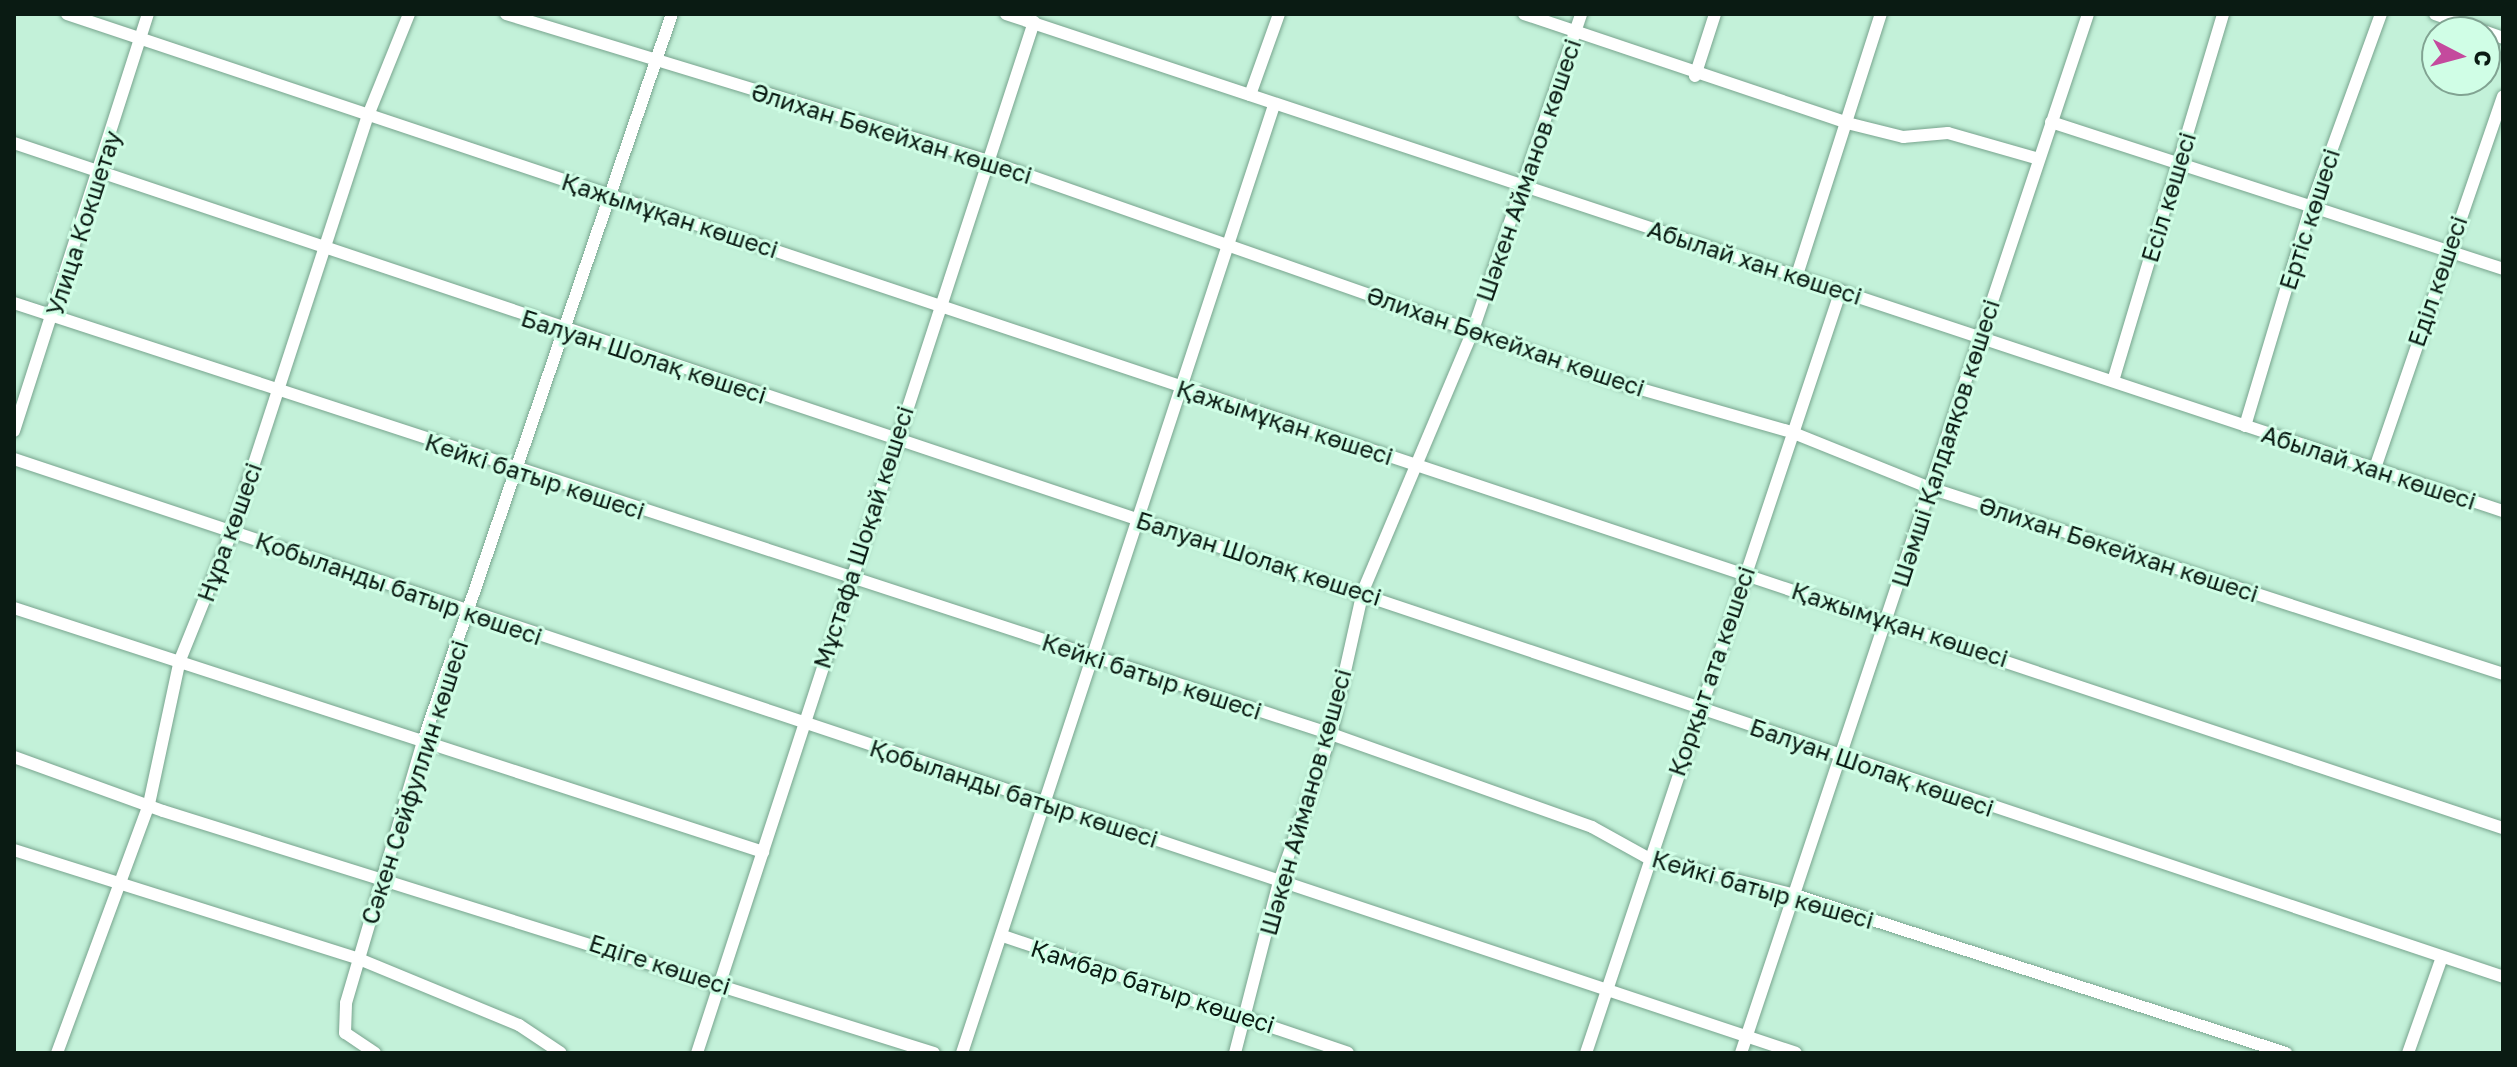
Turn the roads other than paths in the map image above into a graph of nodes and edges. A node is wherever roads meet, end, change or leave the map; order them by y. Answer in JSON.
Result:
{"nodes":[{"id":1,"x":67,"y":14,"type":"edge"},
{"id":2,"x":148,"y":14,"type":"edge"},
{"id":3,"x":409,"y":14,"type":"edge"},
{"id":4,"x":506,"y":14,"type":"edge"},
{"id":5,"x":672,"y":14,"type":"edge"},
{"id":6,"x":1006,"y":14,"type":"edge"},
{"id":7,"x":1279,"y":14,"type":"edge"},
{"id":8,"x":1524,"y":14,"type":"edge"},
{"id":9,"x":1581,"y":14,"type":"edge"},
{"id":10,"x":1715,"y":14,"type":"edge"},
{"id":11,"x":1881,"y":14,"type":"edge"},
{"id":12,"x":2088,"y":14,"type":"edge"},
{"id":13,"x":2223,"y":14,"type":"edge"},
{"id":14,"x":2381,"y":14,"type":"edge"},
{"id":15,"x":2435,"y":14,"type":"edge"},
{"id":16,"x":1034,"y":22,"type":"junction"},
{"id":17,"x":1576,"y":32,"type":"junction"},
{"id":18,"x":140,"y":38,"type":"junction"},
{"id":19,"x":2503,"y":38,"type":"edge"},
{"id":20,"x":654,"y":61,"type":"junction"},
{"id":21,"x":1695,"y":76,"type":"junction"},
{"id":22,"x":1250,"y":95,"type":"junction"},
{"id":23,"x":2503,"y":96,"type":"edge"},
{"id":24,"x":1274,"y":105,"type":"junction"},
{"id":25,"x":369,"y":113,"type":"junction"},
{"id":26,"x":2051,"y":122,"type":"junction"},
{"id":27,"x":1847,"y":123,"type":"junction"},
{"id":28,"x":14,"y":143,"type":"edge"},
{"id":29,"x":2036,"y":158,"type":"junction"},
{"id":30,"x":985,"y":160,"type":"junction"},
{"id":31,"x":2177,"y":166,"type":"junction"},
{"id":32,"x":101,"y":175,"type":"junction"},
{"id":33,"x":1518,"y":184,"type":"junction"},
{"id":34,"x":605,"y":194,"type":"junction"},
{"id":35,"x":2310,"y":209,"type":"junction"},
{"id":36,"x":1228,"y":243,"type":"junction"},
{"id":37,"x":2447,"y":250,"type":"junction"},
{"id":38,"x":325,"y":252,"type":"junction"},
{"id":39,"x":2503,"y":269,"type":"edge"},
{"id":40,"x":1797,"y":275,"type":"junction"},
{"id":41,"x":1841,"y":290,"type":"junction"},
{"id":42,"x":14,"y":303,"type":"edge"},
{"id":43,"x":938,"y":304,"type":"junction"},
{"id":44,"x":53,"y":317,"type":"junction"},
{"id":45,"x":565,"y":329,"type":"junction"},
{"id":46,"x":1473,"y":330,"type":"junction"},
{"id":47,"x":1979,"y":337,"type":"junction"},
{"id":48,"x":2113,"y":381,"type":"junction"},
{"id":49,"x":1181,"y":388,"type":"junction"},
{"id":50,"x":278,"y":390,"type":"junction"},
{"id":51,"x":2245,"y":426,"type":"junction"},
{"id":52,"x":14,"y":431,"type":"edge"},
{"id":53,"x":1791,"y":432,"type":"junction"},
{"id":54,"x":895,"y":439,"type":"junction"},
{"id":55,"x":14,"y":459,"type":"edge"},
{"id":56,"x":1416,"y":464,"type":"junction"},
{"id":57,"x":2375,"y":468,"type":"junction"},
{"id":58,"x":513,"y":470,"type":"junction"},
{"id":59,"x":1930,"y":488,"type":"junction"},
{"id":60,"x":2503,"y":511,"type":"edge"},
{"id":61,"x":1139,"y":519,"type":"junction"},
{"id":62,"x":232,"y":531,"type":"junction"},
{"id":63,"x":1745,"y":572,"type":"junction"},
{"id":64,"x":854,"y":577,"type":"junction"},
{"id":65,"x":1363,"y":591,"type":"junction"},
{"id":66,"x":14,"y":608,"type":"edge"},
{"id":67,"x":469,"y":611,"type":"junction"},
{"id":68,"x":1888,"y":619,"type":"junction"},
{"id":69,"x":1094,"y":658,"type":"junction"},
{"id":70,"x":180,"y":660,"type":"junction"},
{"id":71,"x":2503,"y":674,"type":"edge"},
{"id":72,"x":1699,"y":708,"type":"junction"},
{"id":73,"x":799,"y":723,"type":"junction"},
{"id":74,"x":1331,"y":734,"type":"junction"},
{"id":75,"x":422,"y":744,"type":"junction"},
{"id":76,"x":14,"y":757,"type":"edge"},
{"id":77,"x":1843,"y":757,"type":"junction"},
{"id":78,"x":1041,"y":801,"type":"junction"},
{"id":79,"x":149,"y":804,"type":"junction"},
{"id":80,"x":2503,"y":828,"type":"edge"},
{"id":81,"x":14,"y":850,"type":"edge"},
{"id":82,"x":763,"y":852,"type":"junction"},
{"id":83,"x":1648,"y":858,"type":"junction"},
{"id":84,"x":385,"y":876,"type":"junction"},
{"id":85,"x":1279,"y":882,"type":"junction"},
{"id":86,"x":121,"y":884,"type":"junction"},
{"id":87,"x":1795,"y":895,"type":"junction"},
{"id":88,"x":1003,"y":936,"type":"junction"},
{"id":89,"x":2442,"y":957,"type":"junction"},
{"id":90,"x":359,"y":959,"type":"junction"},
{"id":91,"x":2503,"y":977,"type":"edge"},
{"id":92,"x":720,"y":983,"type":"junction"},
{"id":93,"x":1610,"y":990,"type":"junction"},
{"id":94,"x":1245,"y":1016,"type":"junction"},
{"id":95,"x":1746,"y":1036,"type":"junction"},
{"id":96,"x":57,"y":1053,"type":"edge"},
{"id":97,"x":375,"y":1053,"type":"edge"},
{"id":98,"x":561,"y":1053,"type":"edge"},
{"id":99,"x":697,"y":1053,"type":"edge"},
{"id":100,"x":934,"y":1053,"type":"edge"},
{"id":101,"x":962,"y":1053,"type":"edge"},
{"id":102,"x":1235,"y":1053,"type":"edge"},
{"id":103,"x":1348,"y":1053,"type":"edge"},
{"id":104,"x":1586,"y":1053,"type":"edge"},
{"id":105,"x":1741,"y":1053,"type":"edge"},
{"id":106,"x":1796,"y":1053,"type":"edge"},
{"id":107,"x":2286,"y":1053,"type":"edge"},
{"id":108,"x":2408,"y":1053,"type":"edge"}],
"edges":[{"from":1,"to":18,"type":"street","name":"Қажымұқан көшесі"},
{"from":2,"to":18,"type":"street","name":"Улица Кокшетау"},
{"from":3,"to":25,"type":"street","name":"Нұра көшесі"},
{"from":4,"to":20,"type":"street","name":"Әлихан Бөкейхан көшесі"},
{"from":5,"to":20,"type":"street","name":"Сәкен Сейфуллин көшесі"},
{"from":6,"to":16,"type":"street","name":"Абылай хан көшесі"},
{"from":7,"to":22,"type":"street"},
{"from":8,"to":17,"type":"street"},
{"from":9,"to":17,"type":"street","name":"Шәкен Айманов көшесі"},
{"from":10,"to":21,"type":"street"},
{"from":11,"to":27,"type":"street"},
{"from":12,"to":26,"type":"street","name":"Шәмші Қалдаяқов көшесі"},
{"from":13,"to":31,"type":"street","name":"Есіл көшесі"},
{"from":14,"to":35,"type":"street","name":"Ертіс көшесі"},
{"from":15,"to":19,"type":"street"},
{"from":16,"to":22,"type":"street","name":"Абылай хан көшесі"},
{"from":16,"to":30,"type":"street","name":"Мұстафа Шоқай көшесі"},
{"from":17,"to":21,"type":"street"},
{"from":17,"to":33,"type":"street","name":"Шәкен Айманов көшесі"},
{"from":18,"to":25,"type":"street","name":"Қажымұқан көшесі"},
{"from":18,"to":32,"type":"street","name":"Улица Кокшетау"},
{"from":20,"to":30,"type":"street","name":"Әлихан Бөкейхан көшесі"},
{"from":20,"to":34,"type":"street","name":"Сәкен Сейфуллин көшесі"},
{"from":21,"to":27,"type":"street"},
{"from":22,"to":24,"type":"street","name":"Абылай хан көшесі"},
{"from":23,"to":37,"type":"street","name":"Еділ көшесі"},
{"from":24,"to":33,"type":"street","name":"Абылай хан көшесі"},
{"from":24,"to":36,"type":"street"},
{"from":25,"to":34,"type":"street","name":"Қажымұқан көшесі"},
{"from":25,"to":38,"type":"street","name":"Нұра көшесі"},
{"from":26,"to":29,"type":"street","name":"Шәмші Қалдаяқов көшесі"},
{"from":26,"to":31,"type":"street"},
{"from":27,"to":29,"type":"street"},
{"from":27,"to":40,"type":"street"},
{"from":28,"to":32,"type":"street","name":"Балуан Шолақ көшесі"},
{"from":29,"to":47,"type":"street","name":"Шәмші Қалдаяқов көшесі"},
{"from":30,"to":36,"type":"street","name":"Әлихан Бөкейхан көшесі"},
{"from":30,"to":43,"type":"street","name":"Мұстафа Шоқай көшесі"},
{"from":31,"to":35,"type":"street"},
{"from":31,"to":48,"type":"street","name":"Есіл көшесі"},
{"from":32,"to":38,"type":"street","name":"Балуан Шолақ көшесі"},
{"from":32,"to":44,"type":"street","name":"Улица Кокшетау"},
{"from":33,"to":40,"type":"street","name":"Абылай хан көшесі"},
{"from":33,"to":46,"type":"street","name":"Шәкен Айманов көшесі"},
{"from":34,"to":43,"type":"street","name":"Қажымұқан көшесі"},
{"from":34,"to":45,"type":"street","name":"Сәкен Сейфуллин көшесі"},
{"from":35,"to":37,"type":"street"},
{"from":35,"to":51,"type":"street","name":"Ертіс көшесі"},
{"from":36,"to":46,"type":"street","name":"Әлихан Бөкейхан көшесі"},
{"from":36,"to":49,"type":"street"},
{"from":37,"to":39,"type":"street"},
{"from":37,"to":57,"type":"street","name":"Еділ көшесі"},
{"from":38,"to":45,"type":"street","name":"Балуан Шолақ көшесі"},
{"from":38,"to":50,"type":"street","name":"Нұра көшесі"},
{"from":40,"to":41,"type":"street","name":"Абылай хан көшесі"},
{"from":41,"to":47,"type":"street","name":"Абылай хан көшесі"},
{"from":41,"to":53,"type":"street","name":"Қорқыт ата көшесі"},
{"from":42,"to":44,"type":"street","name":"Кейкі батыр көшесі"},
{"from":43,"to":49,"type":"street","name":"Қажымұқан көшесі"},
{"from":43,"to":54,"type":"street","name":"Мұстафа Шоқай көшесі"},
{"from":44,"to":50,"type":"street","name":"Кейкі батыр көшесі"},
{"from":44,"to":52,"type":"street","name":"Улица Кокшетау"},
{"from":45,"to":54,"type":"street","name":"Балуан Шолақ көшесі"},
{"from":45,"to":58,"type":"street","name":"Сәкен Сейфуллин көшесі"},
{"from":46,"to":53,"type":"street","name":"Әлихан Бөкейхан көшесі"},
{"from":46,"to":56,"type":"street","name":"Шәкен Айманов көшесі"},
{"from":47,"to":48,"type":"street","name":"Абылай хан көшесі"},
{"from":47,"to":59,"type":"street","name":"Шәмші Қалдаяқов көшесі"},
{"from":48,"to":51,"type":"street","name":"Абылай хан көшесі"},
{"from":49,"to":56,"type":"street","name":"Қажымұқан көшесі"},
{"from":49,"to":61,"type":"street"},
{"from":50,"to":58,"type":"street","name":"Кейкі батыр көшесі"},
{"from":50,"to":62,"type":"street","name":"Нұра көшесі"},
{"from":51,"to":57,"type":"street","name":"Абылай хан көшесі"},
{"from":53,"to":59,"type":"street","name":"Әлихан Бөкейхан көшесі"},
{"from":53,"to":63,"type":"street","name":"Қорқыт ата көшесі"},
{"from":54,"to":61,"type":"street","name":"Балуан Шолақ көшесі"},
{"from":54,"to":64,"type":"street","name":"Мұстафа Шоқай көшесі"},
{"from":55,"to":62,"type":"street","name":"Қобыланды батыр көшесі"},
{"from":56,"to":63,"type":"street","name":"Қажымұқан көшесі"},
{"from":56,"to":65,"type":"street","name":"Шәкен Айманов көшесі"},
{"from":57,"to":60,"type":"street","name":"Абылай хан көшесі"},
{"from":58,"to":64,"type":"street","name":"Кейкі батыр көшесі"},
{"from":58,"to":67,"type":"street","name":"Сәкен Сейфуллин көшесі"},
{"from":59,"to":68,"type":"street","name":"Шәмші Қалдаяқов көшесі"},
{"from":59,"to":71,"type":"street","name":"Әлихан Бөкейхан көшесі"},
{"from":61,"to":65,"type":"street","name":"Балуан Шолақ көшесі"},
{"from":61,"to":69,"type":"street"},
{"from":62,"to":67,"type":"street","name":"Қобыланды батыр көшесі"},
{"from":62,"to":70,"type":"street","name":"Нұра көшесі"},
{"from":63,"to":68,"type":"street","name":"Қажымұқан көшесі"},
{"from":63,"to":72,"type":"street","name":"Қорқыт ата көшесі"},
{"from":64,"to":69,"type":"street","name":"Кейкі батыр көшесі"},
{"from":64,"to":73,"type":"street","name":"Мұстафа Шоқай көшесі"},
{"from":65,"to":72,"type":"street","name":"Балуан Шолақ көшесі"},
{"from":65,"to":74,"type":"street","name":"Шәкен Айманов көшесі"},
{"from":66,"to":70,"type":"street"},
{"from":67,"to":73,"type":"street","name":"Қобыланды батыр көшесі"},
{"from":67,"to":75,"type":"street","name":"Сәкен Сейфуллин көшесі"},
{"from":68,"to":77,"type":"street","name":"Шәмші Қалдаяқов көшесі"},
{"from":68,"to":80,"type":"street","name":"Қажымұқан көшесі"},
{"from":69,"to":74,"type":"street","name":"Кейкі батыр көшесі"},
{"from":69,"to":78,"type":"street"},
{"from":70,"to":75,"type":"street"},
{"from":70,"to":79,"type":"street","name":"Нұра көшесі"},
{"from":72,"to":77,"type":"street","name":"Балуан Шолақ көшесі"},
{"from":72,"to":83,"type":"street","name":"Қорқыт ата көшесі"},
{"from":73,"to":78,"type":"street","name":"Қобыланды батыр көшесі"},
{"from":73,"to":82,"type":"street","name":"Мұстафа Шоқай көшесі"},
{"from":74,"to":83,"type":"street","name":"Кейкі батыр көшесі"},
{"from":74,"to":85,"type":"street","name":"Шәкен Айманов көшесі"},
{"from":75,"to":82,"type":"street"},
{"from":75,"to":84,"type":"street","name":"Сәкен Сейфуллин көшесі"},
{"from":76,"to":79,"type":"street","name":"Едіге көшесі"},
{"from":77,"to":87,"type":"street","name":"Шәмші Қалдаяқов көшесі"},
{"from":77,"to":89,"type":"street","name":"Балуан Шолақ көшесі"},
{"from":78,"to":85,"type":"street","name":"Қобыланды батыр көшесі"},
{"from":78,"to":88,"type":"street"},
{"from":79,"to":84,"type":"street","name":"Едіге көшесі"},
{"from":79,"to":86,"type":"street","name":"Нұра көшесі"},
{"from":81,"to":86,"type":"street"},
{"from":82,"to":92,"type":"street","name":"Мұстафа Шоқай көшесі"},
{"from":83,"to":87,"type":"street","name":"Кейкі батыр көшесі"},
{"from":83,"to":93,"type":"street","name":"Қорқыт ата көшесі"},
{"from":84,"to":90,"type":"street","name":"Сәкен Сейфуллин көшесі"},
{"from":84,"to":92,"type":"street","name":"Едіге көшесі"},
{"from":85,"to":93,"type":"street","name":"Қобыланды батыр көшесі"},
{"from":85,"to":94,"type":"street","name":"Шәкен Айманов көшесі"},
{"from":86,"to":90,"type":"street"},
{"from":86,"to":96,"type":"street","name":"Нұра көшесі"},
{"from":87,"to":95,"type":"street","name":"Шәмші Қалдаяқов көшесі"},
{"from":87,"to":107,"type":"street","name":"Кейкі батыр көшесі"},
{"from":88,"to":94,"type":"street","name":"Қамбар батыр көшесі"},
{"from":88,"to":101,"type":"street"},
{"from":89,"to":91,"type":"street","name":"Балуан Шолақ көшесі"},
{"from":89,"to":108,"type":"street"},
{"from":90,"to":97,"type":"street","name":"Сәкен Сейфуллин көшесі"},
{"from":90,"to":98,"type":"street"},
{"from":92,"to":99,"type":"street","name":"Мұстафа Шоқай көшесі"},
{"from":92,"to":100,"type":"street","name":"Едіге көшесі"},
{"from":93,"to":95,"type":"street","name":"Қобыланды батыр көшесі"},
{"from":93,"to":104,"type":"street","name":"Қорқыт ата көшесі"},
{"from":94,"to":102,"type":"street","name":"Шәкен Айманов көшесі"},
{"from":94,"to":103,"type":"street","name":"Қамбар батыр көшесі"},
{"from":95,"to":105,"type":"street","name":"Шәмші Қалдаяқов көшесі"},
{"from":95,"to":106,"type":"street","name":"Қобыланды батыр көшесі"}]}
